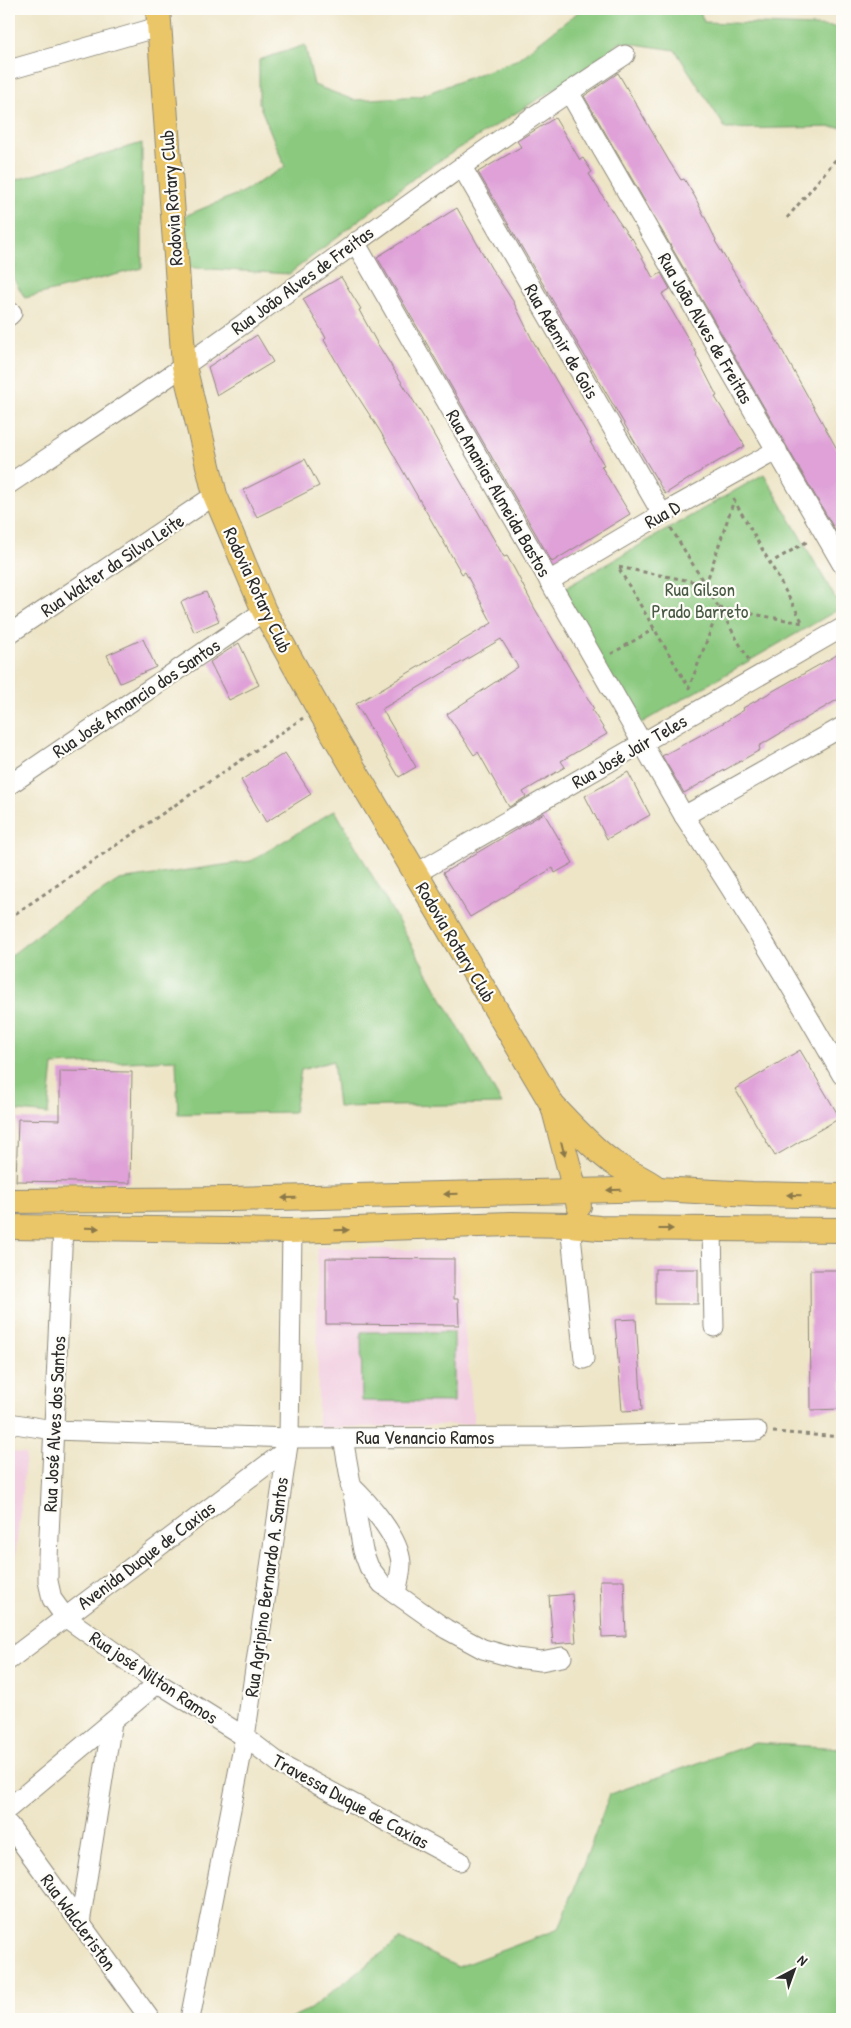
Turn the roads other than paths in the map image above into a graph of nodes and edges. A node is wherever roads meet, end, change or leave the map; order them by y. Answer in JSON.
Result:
{"nodes":[{"id":1,"x":158,"y":18,"type":"edge"},
{"id":2,"x":625,"y":55,"type":"dead end"},
{"id":3,"x":9,"y":70,"type":"edge"},
{"id":4,"x":569,"y":92,"type":"junction"},
{"id":5,"x":462,"y":167,"type":"junction"},
{"id":6,"x":355,"y":242,"type":"junction"},
{"id":7,"x":184,"y":366,"type":"junction"},
{"id":8,"x":777,"y":450,"type":"junction"},
{"id":9,"x":9,"y":484,"type":"edge"},
{"id":10,"x":215,"y":495,"type":"junction"},
{"id":11,"x":662,"y":514,"type":"junction"},
{"id":12,"x":842,"y":564,"type":"edge"},
{"id":13,"x":549,"y":581,"type":"junction"},
{"id":14,"x":264,"y":611,"type":"junction"},
{"id":15,"x":842,"y":628,"type":"edge"},
{"id":16,"x":9,"y":634,"type":"edge"},
{"id":17,"x":842,"y":727,"type":"edge"},
{"id":18,"x":643,"y":743,"type":"junction"},
{"id":19,"x":9,"y":785,"type":"edge"},
{"id":20,"x":684,"y":816,"type":"junction"},
{"id":21,"x":415,"y":874,"type":"junction"},
{"id":22,"x":842,"y":1075,"type":"edge"},
{"id":23,"x":553,"y":1106,"type":"junction"},
{"id":24,"x":658,"y":1189,"type":"junction"},
{"id":25,"x":575,"y":1191,"type":"junction"},
{"id":26,"x":842,"y":1196,"type":"edge"},
{"id":27,"x":232,"y":1199,"type":"junction"},
{"id":28,"x":9,"y":1201,"type":"edge"},
{"id":29,"x":577,"y":1226,"type":"junction"},
{"id":30,"x":9,"y":1227,"type":"edge"},
{"id":31,"x":63,"y":1227,"type":"junction"},
{"id":32,"x":712,"y":1229,"type":"junction"},
{"id":33,"x":842,"y":1230,"type":"edge"},
{"id":34,"x":236,"y":1231,"type":"junction"},
{"id":35,"x":292,"y":1232,"type":"junction"},
{"id":36,"x":714,"y":1327,"type":"dead end"},
{"id":37,"x":584,"y":1359,"type":"dead end"},
{"id":38,"x":9,"y":1423,"type":"edge"},
{"id":39,"x":54,"y":1430,"type":"junction"},
{"id":40,"x":757,"y":1431,"type":"road end"},
{"id":41,"x":343,"y":1438,"type":"junction"},
{"id":42,"x":287,"y":1445,"type":"junction"},
{"id":43,"x":350,"y":1485,"type":"junction"},
{"id":44,"x":396,"y":1594,"type":"junction"},
{"id":45,"x":65,"y":1616,"type":"junction"},
{"id":46,"x":562,"y":1657,"type":"dead end"},
{"id":47,"x":9,"y":1660,"type":"edge"},
{"id":48,"x":158,"y":1683,"type":"junction"},
{"id":49,"x":112,"y":1722,"type":"junction"},
{"id":50,"x":244,"y":1737,"type":"junction"},
{"id":51,"x":9,"y":1808,"type":"edge"},
{"id":52,"x":9,"y":1825,"type":"edge"},
{"id":53,"x":460,"y":1861,"type":"dead end"},
{"id":54,"x":80,"y":1923,"type":"junction"},
{"id":55,"x":150,"y":2019,"type":"edge"},
{"id":56,"x":190,"y":2019,"type":"edge"}],
"edges":[{"from":1,"to":3,"type":"street"},
{"from":1,"to":7,"type":"main road","name":"Rodovia Rotary Club"},
{"from":2,"to":4,"type":"street","name":"Rua João Alves de Freitas"},
{"from":4,"to":5,"type":"street","name":"Rua João Alves de Freitas"},
{"from":4,"to":8,"type":"street","name":"Rua João Alves de Freitas"},
{"from":5,"to":6,"type":"street","name":"Rua João Alves de Freitas"},
{"from":5,"to":11,"type":"street","name":"Rua Ademir de Gois"},
{"from":6,"to":7,"type":"street","name":"Rua João Alves de Freitas"},
{"from":6,"to":13,"type":"street","name":"Rua Ananias Almeida Bastos"},
{"from":7,"to":9,"type":"street","name":"Rua João Alves de Freitas"},
{"from":7,"to":10,"type":"main road","name":"Rodovia Rotary Club"},
{"from":8,"to":11,"type":"street","name":"Rua D"},
{"from":8,"to":12,"type":"street","name":"Rua João Alves de Freitas"},
{"from":10,"to":14,"type":"main road","name":"Rodovia Rotary Club"},
{"from":10,"to":16,"type":"street","name":"Rua Walter da Silva Leite"},
{"from":11,"to":13,"type":"street","name":"Rua D"},
{"from":13,"to":18,"type":"street","name":"Rua Ananias Almeida Bastos"},
{"from":14,"to":19,"type":"street","name":"Rua José Amancio dos Santos"},
{"from":14,"to":21,"type":"main road","name":"Rodovia Rotary Club"},
{"from":15,"to":18,"type":"street","name":"Rua José Jair Teles"},
{"from":17,"to":20,"type":"street"},
{"from":18,"to":20,"type":"street","name":"Rua Ananias Almeida Bastos"},
{"from":18,"to":21,"type":"street","name":"Rua José Jair Teles"},
{"from":20,"to":22,"type":"street","name":"Rua Ananias Almeida Bastos"},
{"from":21,"to":23,"type":"main road","name":"Rodovia Rotary Club"},
{"from":23,"to":24,"type":"main road"},
{"from":23,"to":25,"type":"main road","one_way":true},
{"from":24,"to":25,"type":"main road","one_way":true},
{"from":26,"to":24,"type":"main road","one_way":true},
{"from":25,"to":27,"type":"main road","one_way":true},
{"from":25,"to":29,"type":"main road"},
{"from":27,"to":28,"type":"main road"},
{"from":27,"to":34,"type":"main road"},
{"from":29,"to":32,"type":"main road","one_way":true},
{"from":35,"to":29,"type":"main road","one_way":true},
{"from":29,"to":37,"type":"street"},
{"from":30,"to":31,"type":"main road"},
{"from":31,"to":34,"type":"main road","one_way":true},
{"from":31,"to":39,"type":"street","name":"Rua José Alves dos Santos"},
{"from":32,"to":33,"type":"main road"},
{"from":32,"to":36,"type":"street"},
{"from":34,"to":35,"type":"main road"},
{"from":35,"to":42,"type":"street","name":"Rua Agripino Bernardo A. Santos"},
{"from":38,"to":39,"type":"street","name":"Rua Venancio Ramos"},
{"from":39,"to":42,"type":"street","name":"Rua Venancio Ramos"},
{"from":39,"to":45,"type":"street","name":"Rua José Alves dos Santos"},
{"from":40,"to":41,"type":"street","name":"Rua Venancio Ramos"},
{"from":41,"to":42,"type":"street","name":"Rua Venancio Ramos"},
{"from":41,"to":43,"type":"street"},
{"from":42,"to":45,"type":"street","name":"Avenida Duque de Caxias"},
{"from":42,"to":50,"type":"street","name":"Rua Agripino Bernardo A. Santos"},
{"from":43,"to":44,"type":"street"},
{"from":43,"to":44,"type":"street"},
{"from":44,"to":46,"type":"street"},
{"from":45,"to":47,"type":"street","name":"Avenida Duque de Caxias"},
{"from":45,"to":48,"type":"street","name":"Rua josé Nilton Ramos"},
{"from":48,"to":49,"type":"street"},
{"from":48,"to":50,"type":"street","name":"Rua josé Nilton Ramos"},
{"from":49,"to":51,"type":"street"},
{"from":49,"to":54,"type":"street"},
{"from":50,"to":53,"type":"street","name":"Travessa Duque de Caxias"},
{"from":50,"to":56,"type":"street","name":"Rua Agripino Bernardo A. Santos"},
{"from":52,"to":54,"type":"street","name":"Rua Walcleriston"},
{"from":54,"to":55,"type":"street","name":"Rua Walcleriston"}]}
